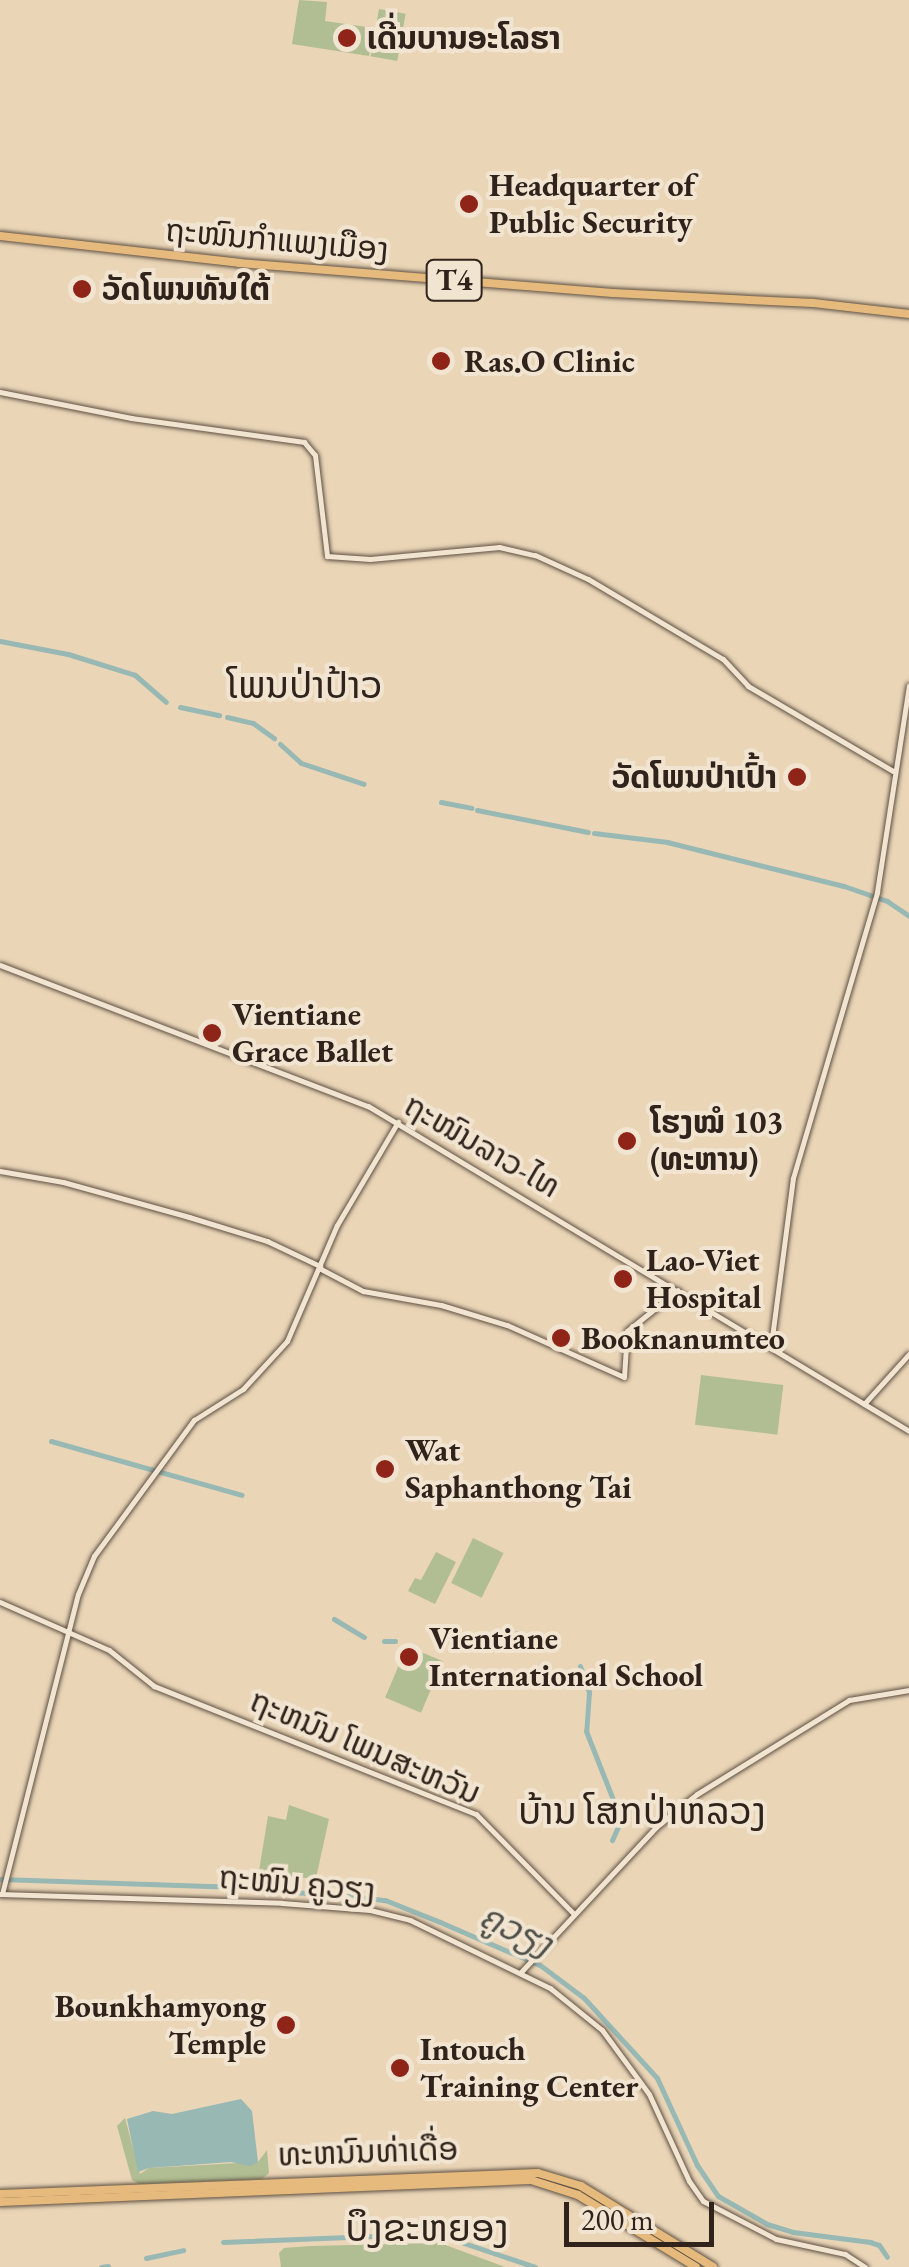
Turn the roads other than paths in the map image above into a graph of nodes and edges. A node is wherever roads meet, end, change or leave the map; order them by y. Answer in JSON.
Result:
{"nodes":[{"id":1,"x":0,"y":236,"type":"edge"},
{"id":2,"x":909,"y":314,"type":"edge"},
{"id":3,"x":0,"y":392,"type":"edge"},
{"id":4,"x":909,"y":685,"type":"edge"},
{"id":5,"x":893,"y":771,"type":"junction"},
{"id":6,"x":0,"y":965,"type":"edge"},
{"id":7,"x":398,"y":1122,"type":"junction"},
{"id":8,"x":0,"y":1171,"type":"edge"},
{"id":9,"x":320,"y":1267,"type":"junction"},
{"id":10,"x":678,"y":1290,"type":"junction"},
{"id":11,"x":771,"y":1346,"type":"junction"},
{"id":12,"x":909,"y":1354,"type":"edge"},
{"id":13,"x":864,"y":1404,"type":"junction"},
{"id":14,"x":909,"y":1432,"type":"edge"},
{"id":15,"x":0,"y":1602,"type":"edge"},
{"id":16,"x":68,"y":1632,"type":"junction"},
{"id":17,"x":909,"y":1690,"type":"edge"},
{"id":18,"x":2,"y":1892,"type":"edge"},
{"id":19,"x":574,"y":1914,"type":"junction"},
{"id":20,"x":522,"y":1971,"type":"junction"},
{"id":21,"x":0,"y":2198,"type":"edge"},
{"id":22,"x":696,"y":2267,"type":"edge"},
{"id":23,"x":713,"y":2267,"type":"edge"},
{"id":24,"x":865,"y":2267,"type":"edge"}],
"edges":[{"from":1,"to":2,"type":"main road","name":"ຖະໜົນກຳແພງເມືອງ","number":"T4"},
{"from":3,"to":5,"type":"street"},
{"from":4,"to":5,"type":"street"},
{"from":5,"to":11,"type":"street"},
{"from":6,"to":7,"type":"street","name":"ຖະໜົນລາວ-ໄທ"},
{"from":7,"to":9,"type":"street"},
{"from":7,"to":10,"type":"street","name":"ຖະໜົນລາວ-ໄທ"},
{"from":8,"to":9,"type":"street"},
{"from":9,"to":10,"type":"street"},
{"from":9,"to":16,"type":"street"},
{"from":10,"to":11,"type":"street","name":"ຖະໜົນລາວ-ໄທ"},
{"from":11,"to":13,"type":"street","name":"ຖະໜົນລາວ-ໄທ"},
{"from":12,"to":13,"type":"street"},
{"from":13,"to":14,"type":"street","name":"ຖະໜົນລາວ-ໄທ"},
{"from":15,"to":16,"type":"street","name":"ຖະຫນົນ ໂພນສະຫວັນ"},
{"from":16,"to":18,"type":"street"},
{"from":16,"to":19,"type":"street","name":"ຖະຫນົນ ໂພນສະຫວັນ"},
{"from":17,"to":19,"type":"street"},
{"from":18,"to":20,"type":"street","name":"ຖະໜົນ ຄູວຽງ"},
{"from":19,"to":20,"type":"street"},
{"from":20,"to":24,"type":"street","name":"ຖະໜົນ ຄູວຽງ"},
{"from":21,"to":22,"type":"main road","name":"ທະຫນົນທ່າເດື່ອ"},
{"from":21,"to":23,"type":"main road","name":"ທະຫນົນທ່າເດື່ອ"}]}
